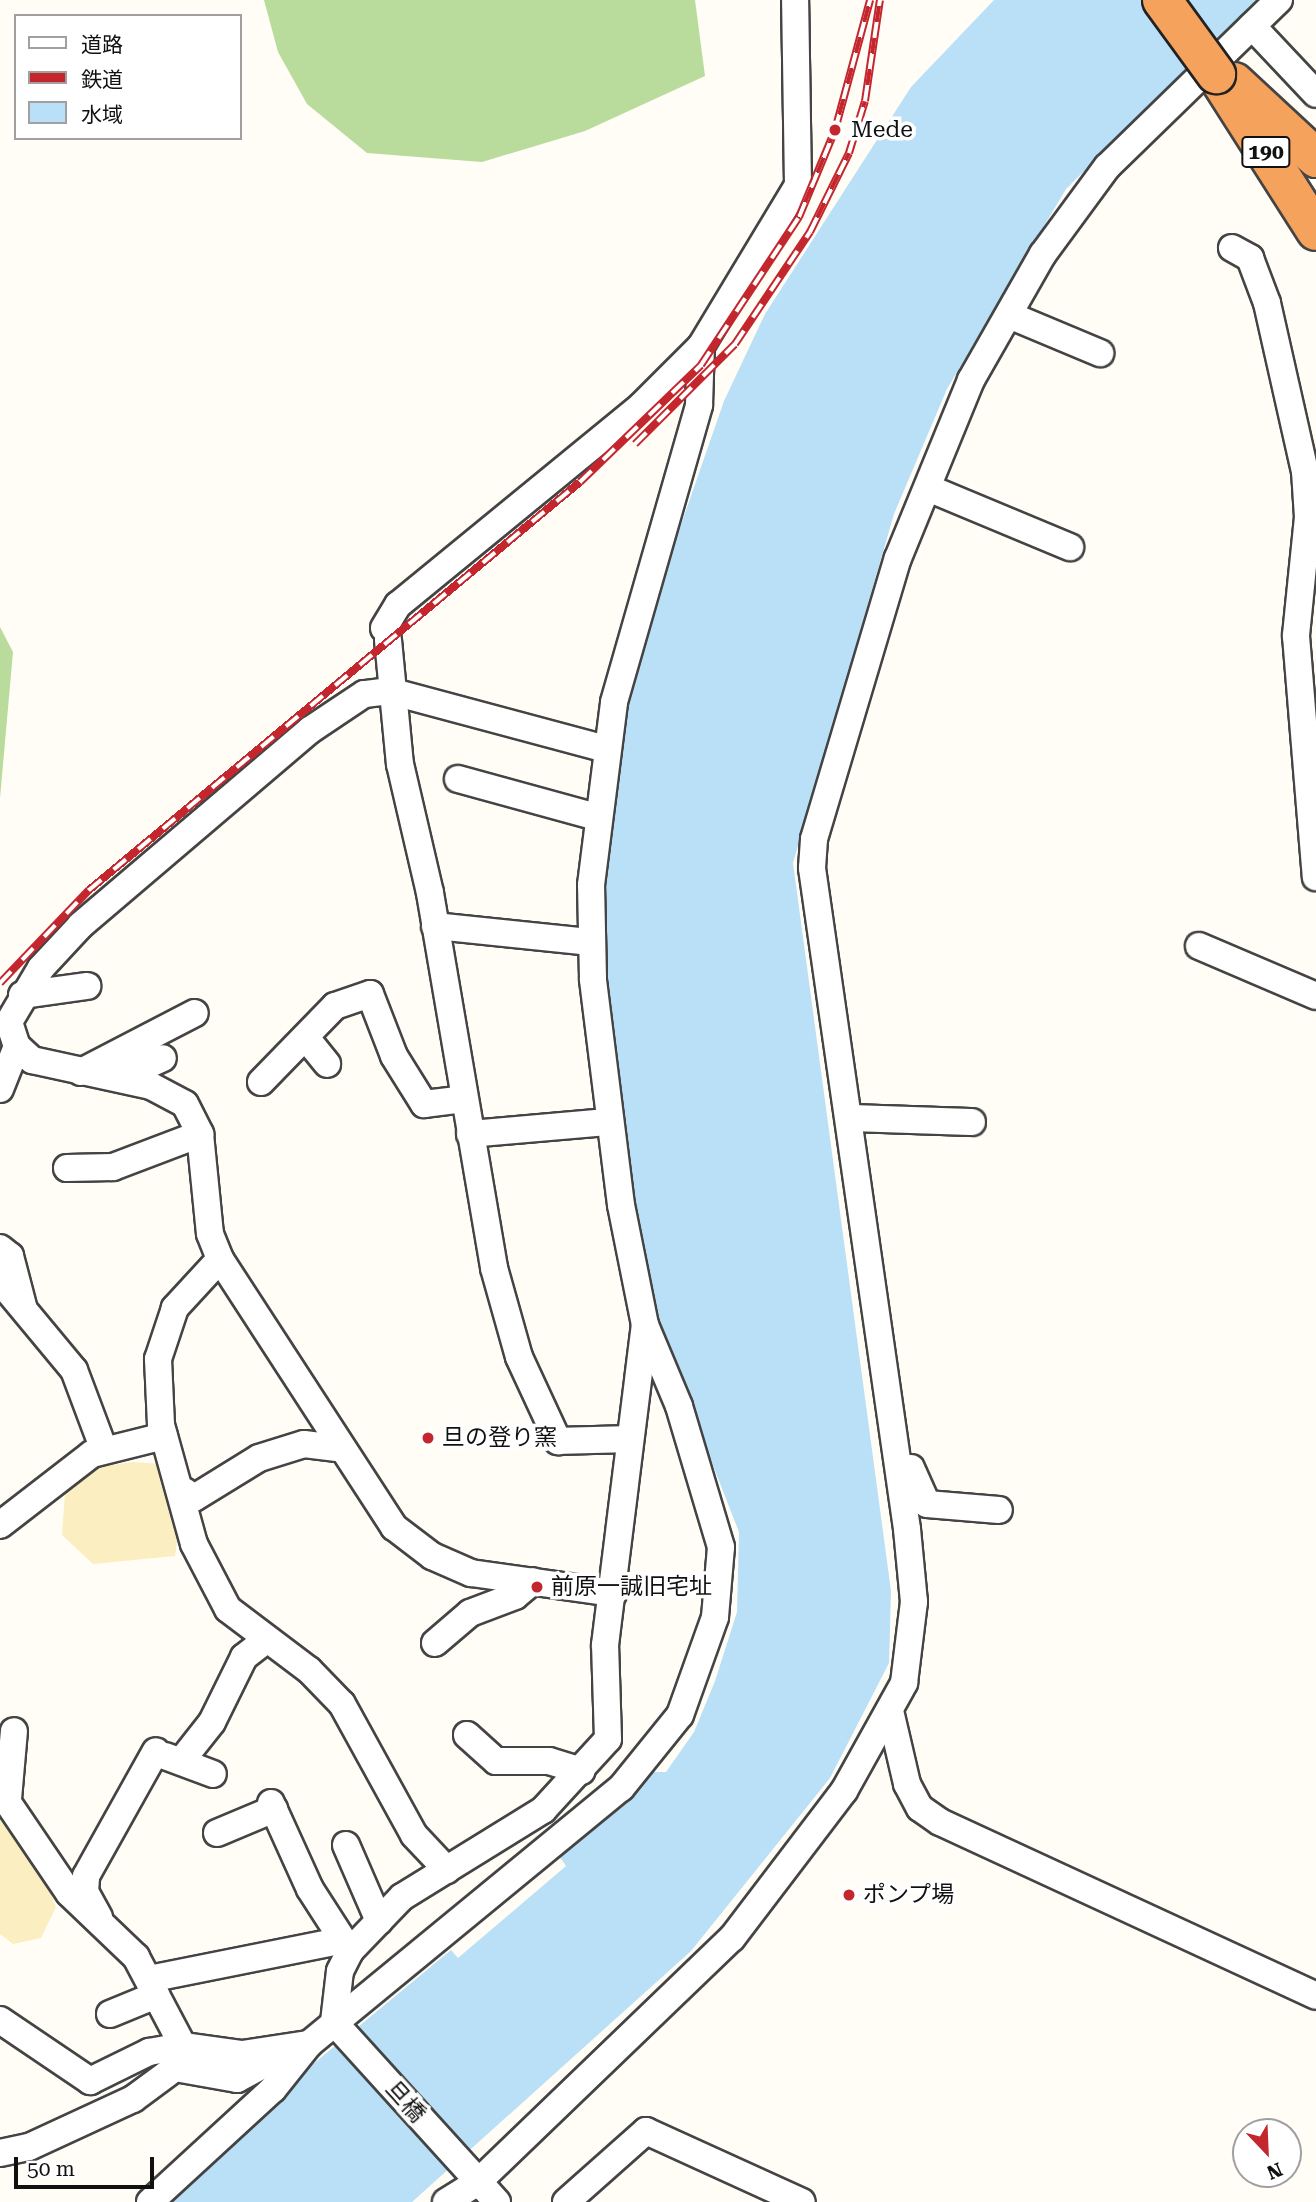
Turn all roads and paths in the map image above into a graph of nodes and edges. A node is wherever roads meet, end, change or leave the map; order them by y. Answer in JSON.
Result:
{"nodes":[{"id":1,"x":795,"y":0,"type":"edge"},
{"id":2,"x":1163,"y":0,"type":"edge"},
{"id":3,"x":1279,"y":0,"type":"edge"},
{"id":4,"x":1252,"y":26,"type":"junction"},
{"id":5,"x":1216,"y":74,"type":"junction"},
{"id":6,"x":1316,"y":94,"type":"edge"},
{"id":7,"x":1316,"y":158,"type":"edge"},
{"id":8,"x":1316,"y":231,"type":"edge"},
{"id":9,"x":1232,"y":248,"type":"dead end"},
{"id":10,"x":1009,"y":315,"type":"junction"},
{"id":11,"x":701,"y":346,"type":"junction"},
{"id":12,"x":1100,"y":353,"type":"dead end"},
{"id":13,"x":928,"y":488,"type":"junction"},
{"id":14,"x":1070,"y":547,"type":"dead end"},
{"id":15,"x":390,"y":691,"type":"junction"},
{"id":16,"x":606,"y":749,"type":"junction"},
{"id":17,"x":458,"y":779,"type":"dead end"},
{"id":18,"x":597,"y":817,"type":"junction"},
{"id":19,"x":1316,"y":877,"type":"edge"},
{"id":20,"x":435,"y":926,"type":"junction"},
{"id":21,"x":590,"y":942,"type":"junction"},
{"id":22,"x":1199,"y":946,"type":"dead end"},
{"id":23,"x":88,"y":986,"type":"dead end"},
{"id":24,"x":22,"y":995,"type":"junction"},
{"id":25,"x":1316,"y":996,"type":"edge"},
{"id":26,"x":195,"y":1013,"type":"dead end"},
{"id":27,"x":307,"y":1039,"type":"junction"},
{"id":28,"x":17,"y":1046,"type":"junction"},
{"id":29,"x":163,"y":1058,"type":"dead end"},
{"id":30,"x":327,"y":1064,"type":"dead end"},
{"id":31,"x":81,"y":1072,"type":"junction"},
{"id":32,"x":119,"y":1077,"type":"junction"},
{"id":33,"x":261,"y":1082,"type":"dead end"},
{"id":34,"x":0,"y":1089,"type":"edge"},
{"id":35,"x":464,"y":1099,"type":"junction"},
{"id":36,"x":850,"y":1118,"type":"junction"},
{"id":37,"x":608,"y":1122,"type":"junction"},
{"id":38,"x":972,"y":1122,"type":"dead end"},
{"id":39,"x":200,"y":1134,"type":"junction"},
{"id":40,"x":470,"y":1135,"type":"junction"},
{"id":41,"x":67,"y":1168,"type":"dead end"},
{"id":42,"x":0,"y":1248,"type":"edge"},
{"id":43,"x":220,"y":1259,"type":"junction"},
{"id":44,"x":0,"y":1281,"type":"edge"},
{"id":45,"x":23,"y":1308,"type":"junction"},
{"id":46,"x":645,"y":1325,"type":"junction"},
{"id":47,"x":164,"y":1436,"type":"junction"},
{"id":48,"x":629,"y":1438,"type":"junction"},
{"id":49,"x":896,"y":1443,"type":"junction"},
{"id":50,"x":337,"y":1448,"type":"junction"},
{"id":51,"x":104,"y":1450,"type":"junction"},
{"id":52,"x":184,"y":1491,"type":"junction"},
{"id":53,"x":369,"y":1497,"type":"junction"},
{"id":54,"x":999,"y":1510,"type":"dead end"},
{"id":55,"x":0,"y":1524,"type":"edge"},
{"id":56,"x":420,"y":1570,"type":"dead end"},
{"id":57,"x":533,"y":1581,"type":"junction"},
{"id":58,"x":614,"y":1593,"type":"junction"},
{"id":59,"x":267,"y":1639,"type":"junction"},
{"id":60,"x":435,"y":1643,"type":"dead end"},
{"id":61,"x":891,"y":1716,"type":"junction"},
{"id":62,"x":14,"y":1731,"type":"dead end"},
{"id":63,"x":467,"y":1735,"type":"dead end"},
{"id":64,"x":182,"y":1760,"type":"junction"},
{"id":65,"x":581,"y":1771,"type":"junction"},
{"id":66,"x":213,"y":1774,"type":"dead end"},
{"id":67,"x":4,"y":1795,"type":"edge"},
{"id":68,"x":217,"y":1832,"type":"dead end"},
{"id":69,"x":346,"y":1845,"type":"dead end"},
{"id":70,"x":114,"y":1851,"type":"dead end"},
{"id":71,"x":447,"y":1870,"type":"junction"},
{"id":72,"x":379,"y":1921,"type":"junction"},
{"id":73,"x":110,"y":1929,"type":"junction"},
{"id":74,"x":345,"y":1946,"type":"junction"},
{"id":75,"x":153,"y":1987,"type":"junction"},
{"id":76,"x":1316,"y":1996,"type":"edge"},
{"id":77,"x":110,"y":2014,"type":"dead end"},
{"id":78,"x":0,"y":2020,"type":"edge"},
{"id":79,"x":337,"y":2026,"type":"junction"},
{"id":80,"x":309,"y":2044,"type":"junction"},
{"id":81,"x":176,"y":2054,"type":"junction"},
{"id":82,"x":0,"y":2153,"type":"edge"},
{"id":83,"x":473,"y":2178,"type":"junction"},
{"id":84,"x":150,"y":2202,"type":"edge"},
{"id":85,"x":446,"y":2202,"type":"edge"},
{"id":86,"x":497,"y":2202,"type":"edge"},
{"id":87,"x":566,"y":2202,"type":"edge"},
{"id":88,"x":802,"y":2202,"type":"edge"}],
"edges":[{"from":1,"to":11,"type":"street"},
{"from":2,"to":5,"type":"highway","number":"190","bridge":true},
{"from":3,"to":4,"type":"street"},
{"from":4,"to":6,"type":"street"},
{"from":4,"to":10,"type":"street"},
{"from":5,"to":7,"type":"highway"},
{"from":5,"to":8,"type":"highway","number":"190"},
{"from":9,"to":19,"type":"street"},
{"from":10,"to":12,"type":"street"},
{"from":10,"to":13,"type":"street"},
{"from":11,"to":15,"type":"street"},
{"from":11,"to":16,"type":"street"},
{"from":13,"to":14,"type":"street"},
{"from":13,"to":36,"type":"street"},
{"from":15,"to":16,"type":"street"},
{"from":15,"to":20,"type":"street"},
{"from":15,"to":24,"type":"street"},
{"from":16,"to":18,"type":"street"},
{"from":17,"to":18,"type":"street"},
{"from":18,"to":21,"type":"street"},
{"from":20,"to":21,"type":"street"},
{"from":20,"to":35,"type":"street"},
{"from":21,"to":37,"type":"street"},
{"from":22,"to":25,"type":"street"},
{"from":23,"to":24,"type":"street"},
{"from":24,"to":28,"type":"street"},
{"from":26,"to":31,"type":"street"},
{"from":27,"to":30,"type":"street"},
{"from":27,"to":33,"type":"street"},
{"from":27,"to":35,"type":"street"},
{"from":28,"to":31,"type":"street"},
{"from":28,"to":34,"type":"street"},
{"from":29,"to":32,"type":"street"},
{"from":31,"to":32,"type":"street"},
{"from":32,"to":39,"type":"street"},
{"from":35,"to":40,"type":"street"},
{"from":36,"to":38,"type":"street"},
{"from":36,"to":49,"type":"street"},
{"from":37,"to":40,"type":"street"},
{"from":37,"to":46,"type":"street"},
{"from":39,"to":41,"type":"street"},
{"from":39,"to":43,"type":"street"},
{"from":40,"to":48,"type":"street"},
{"from":42,"to":45,"type":"street"},
{"from":43,"to":47,"type":"street"},
{"from":43,"to":50,"type":"street"},
{"from":44,"to":45,"type":"street"},
{"from":45,"to":51,"type":"street"},
{"from":46,"to":48,"type":"street"},
{"from":46,"to":79,"type":"street"},
{"from":47,"to":51,"type":"street"},
{"from":47,"to":52,"type":"street"},
{"from":48,"to":58,"type":"street"},
{"from":49,"to":54,"type":"street"},
{"from":49,"to":61,"type":"street"},
{"from":50,"to":52,"type":"street"},
{"from":50,"to":53,"type":"street"},
{"from":51,"to":55,"type":"street"},
{"from":52,"to":59,"type":"street"},
{"from":53,"to":56,"type":"street"},
{"from":53,"to":57,"type":"street"},
{"from":57,"to":58,"type":"street"},
{"from":57,"to":60,"type":"street"},
{"from":58,"to":65,"type":"street"},
{"from":59,"to":64,"type":"street"},
{"from":59,"to":71,"type":"street"},
{"from":61,"to":76,"type":"street"},
{"from":61,"to":83,"type":"street"},
{"from":62,"to":67,"type":"street"},
{"from":63,"to":65,"type":"street"},
{"from":64,"to":66,"type":"street"},
{"from":64,"to":73,"type":"street"},
{"from":65,"to":71,"type":"street"},
{"from":67,"to":73,"type":"street"},
{"from":68,"to":74,"type":"street"},
{"from":69,"to":72,"type":"street"},
{"from":70,"to":73,"type":"street"},
{"from":71,"to":72,"type":"street"},
{"from":72,"to":74,"type":"street"},
{"from":73,"to":75,"type":"street"},
{"from":74,"to":75,"type":"street"},
{"from":74,"to":79,"type":"street"},
{"from":75,"to":77,"type":"street"},
{"from":75,"to":81,"type":"street"},
{"from":78,"to":81,"type":"street"},
{"from":79,"to":80,"type":"street"},
{"from":79,"to":83,"type":"street","name":"旦橋"},
{"from":80,"to":81,"type":"street"},
{"from":80,"to":84,"type":"street"},
{"from":81,"to":82,"type":"street"},
{"from":83,"to":85,"type":"street"},
{"from":83,"to":86,"type":"street","name":"旦橋"},
{"from":87,"to":88,"type":"street"}]}
